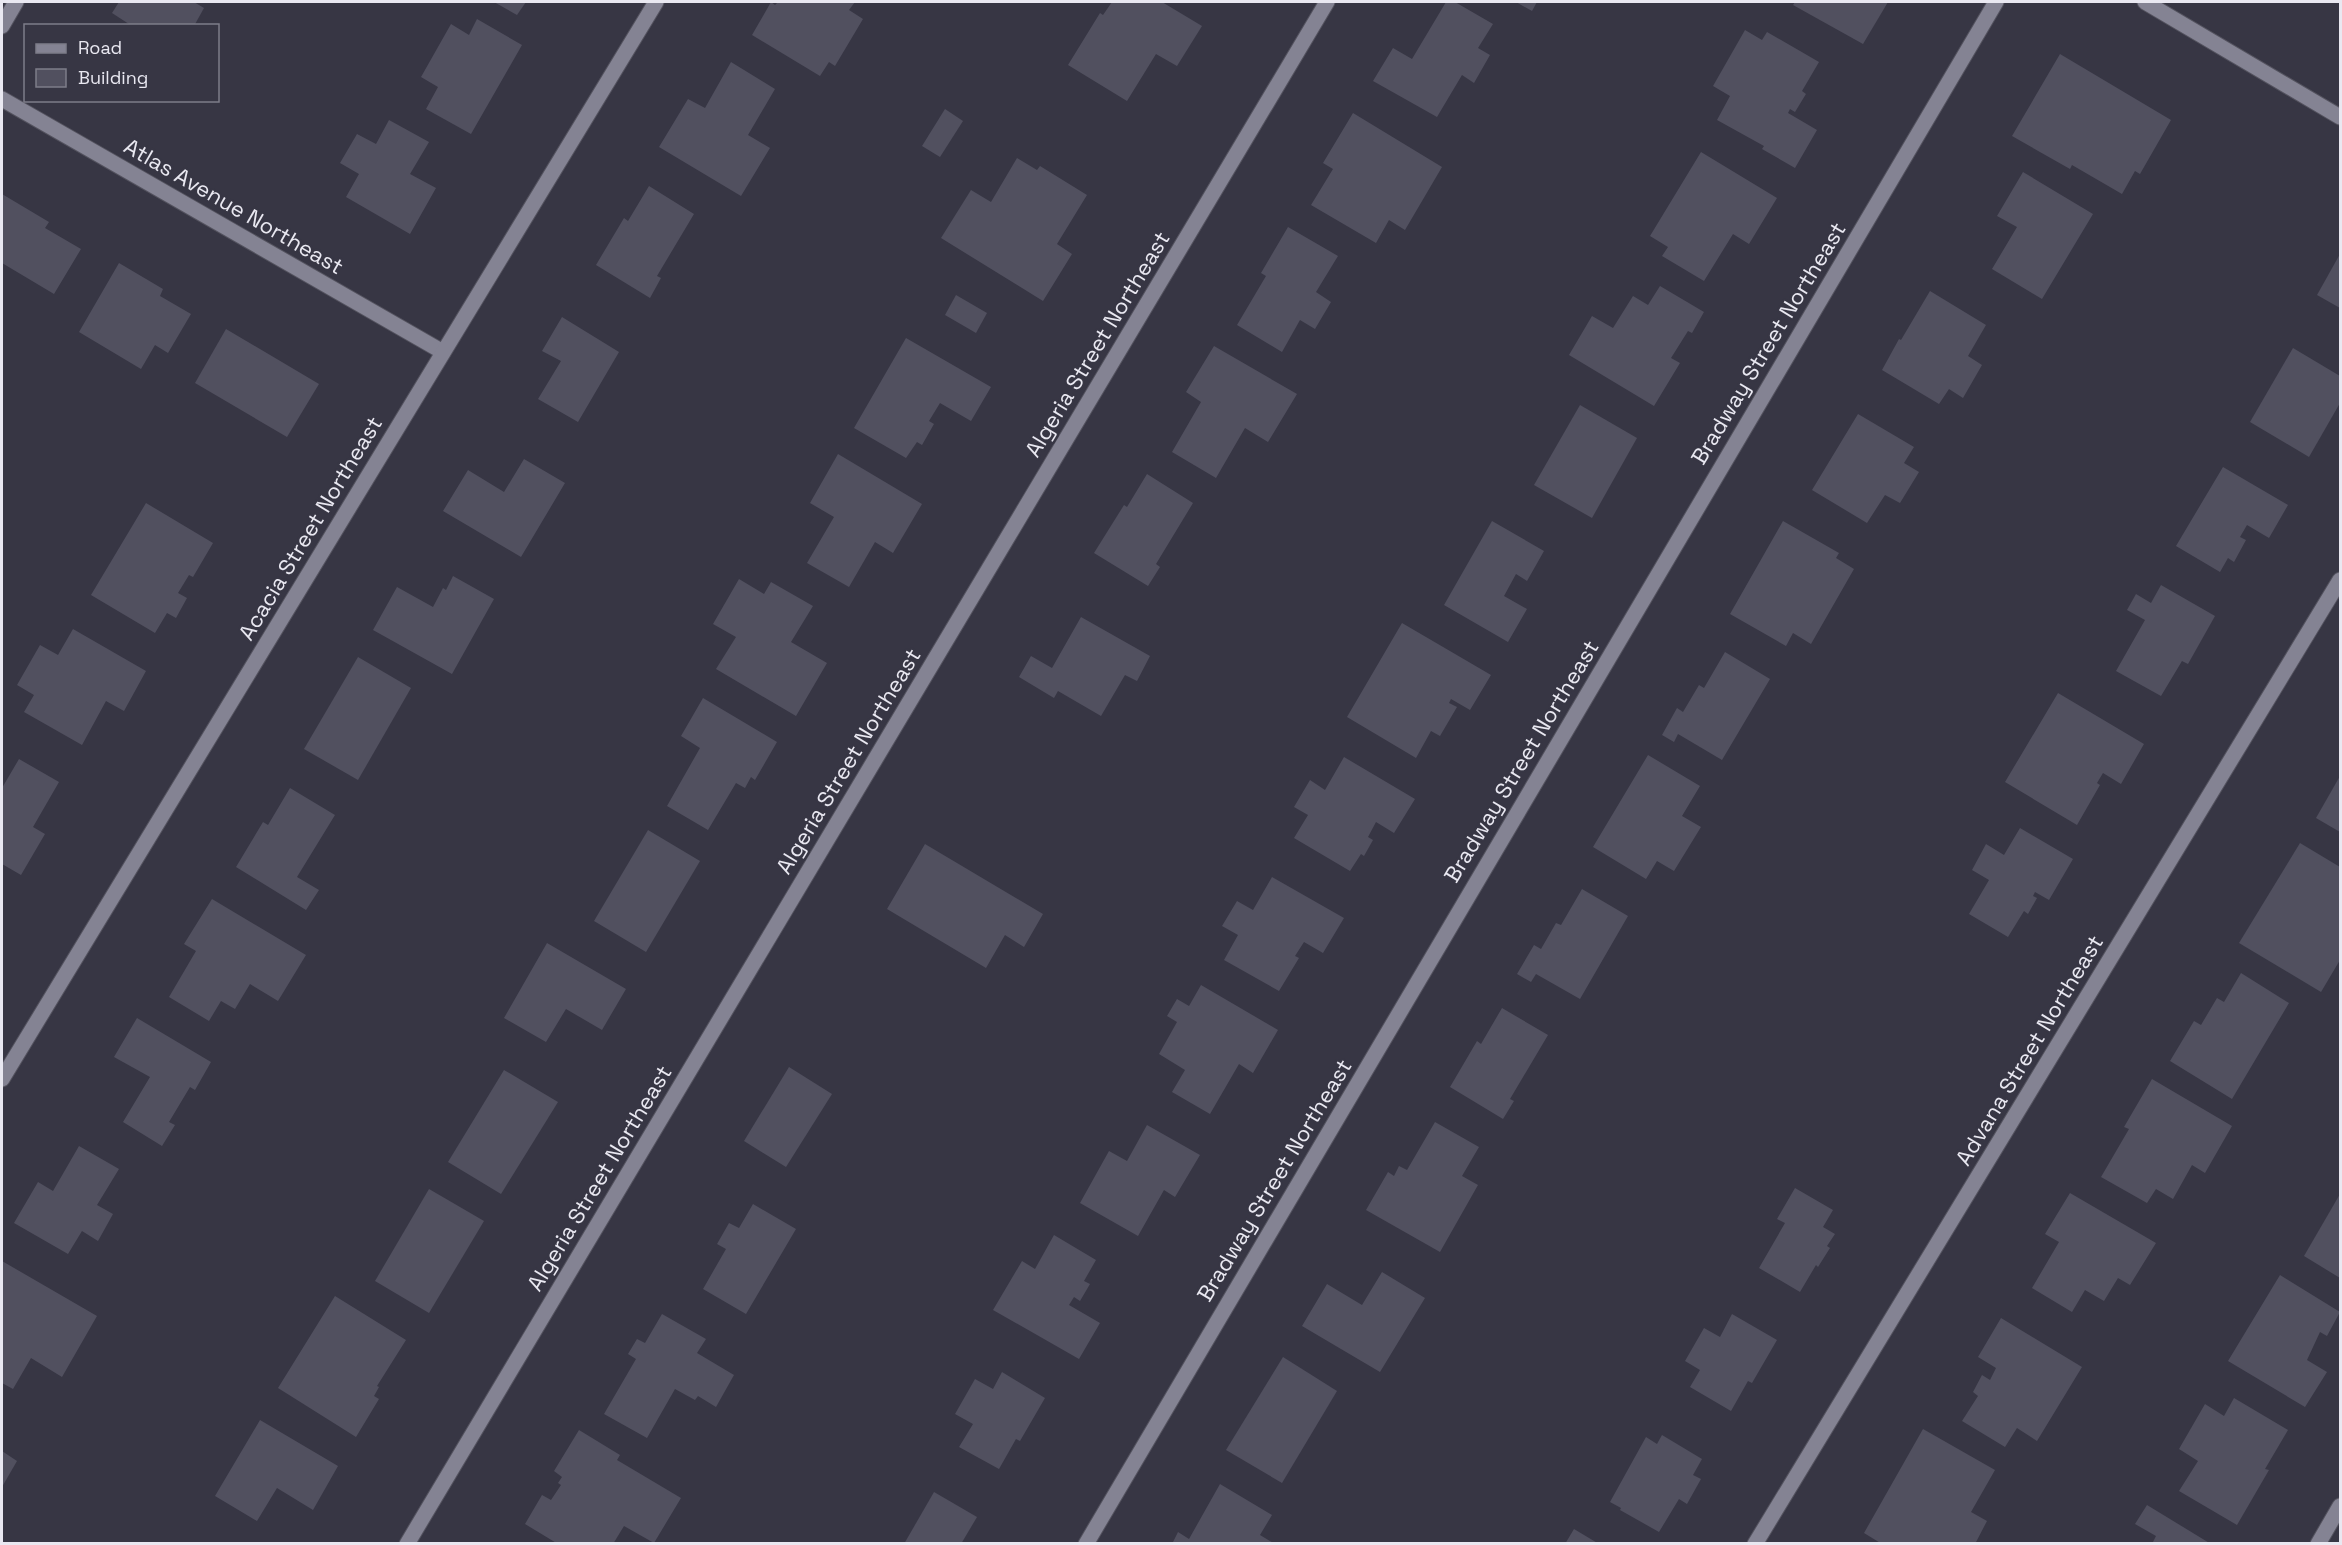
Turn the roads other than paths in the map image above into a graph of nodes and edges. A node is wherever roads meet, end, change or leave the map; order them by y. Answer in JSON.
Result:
{"nodes":[{"id":1,"x":16,"y":2,"type":"edge"},
{"id":2,"x":656,"y":2,"type":"edge"},
{"id":3,"x":1327,"y":2,"type":"edge"},
{"id":4,"x":1996,"y":2,"type":"edge"},
{"id":5,"x":2145,"y":2,"type":"edge"},
{"id":6,"x":2,"y":26,"type":"edge"},
{"id":7,"x":2,"y":99,"type":"edge"},
{"id":8,"x":2340,"y":117,"type":"edge"},
{"id":9,"x":443,"y":351,"type":"junction"},
{"id":10,"x":2340,"y":580,"type":"edge"},
{"id":11,"x":2,"y":1079,"type":"edge"},
{"id":12,"x":2340,"y":1506,"type":"edge"},
{"id":13,"x":407,"y":1544,"type":"edge"},
{"id":14,"x":1086,"y":1544,"type":"edge"},
{"id":15,"x":1755,"y":1544,"type":"edge"},
{"id":16,"x":2318,"y":1544,"type":"edge"}],
"edges":[{"from":1,"to":6,"type":"street"},
{"from":2,"to":9,"type":"street","name":"Acacia Street Northeast"},
{"from":3,"to":13,"type":"street","name":"Algeria Street Northeast"},
{"from":4,"to":14,"type":"street","name":"Bradway Street Northeast"},
{"from":5,"to":8,"type":"street"},
{"from":7,"to":9,"type":"street","name":"Atlas Avenue Northeast"},
{"from":9,"to":11,"type":"street","name":"Acacia Street Northeast"},
{"from":10,"to":15,"type":"street","name":"Advana Street Northeast"},
{"from":12,"to":16,"type":"street"}]}
